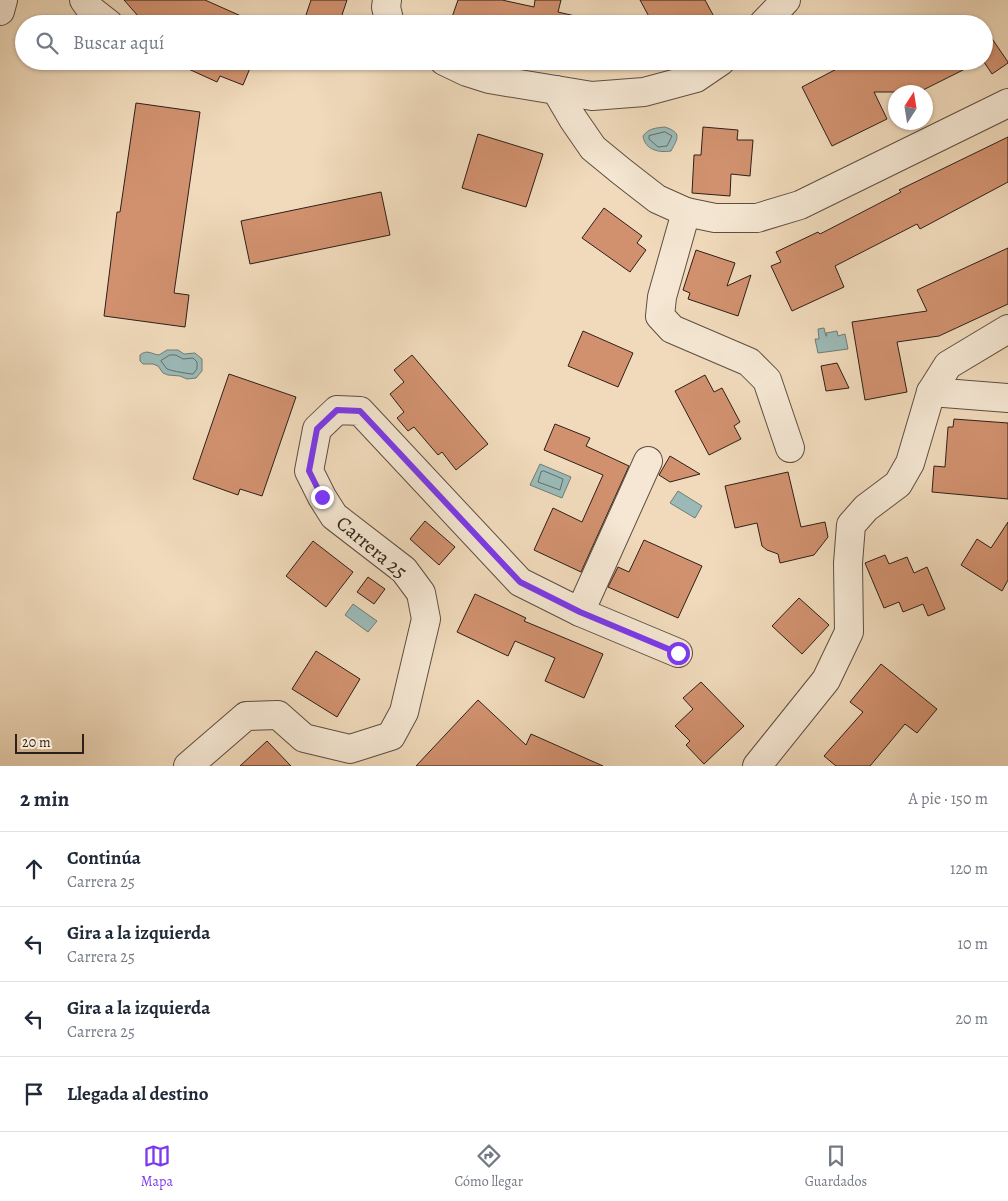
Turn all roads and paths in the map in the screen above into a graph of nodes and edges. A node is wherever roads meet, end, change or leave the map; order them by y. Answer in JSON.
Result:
{"nodes":[{"id":1,"x":2,"y":0,"type":"edge"},
{"id":2,"x":84,"y":0,"type":"edge"},
{"id":3,"x":786,"y":0,"type":"edge"},
{"id":4,"x":0,"y":11,"type":"edge"},
{"id":5,"x":97,"y":15,"type":"edge"},
{"id":6,"x":772,"y":15,"type":"edge"},
{"id":7,"x":463,"y":70,"type":"edge"},
{"id":8,"x":708,"y":70,"type":"edge"},
{"id":9,"x":556,"y":90,"type":"junction"},
{"id":10,"x":1008,"y":103,"type":"edge"},
{"id":11,"x":686,"y":212,"type":"junction"},
{"id":12,"x":1008,"y":329,"type":"edge"},
{"id":13,"x":931,"y":392,"type":"junction"},
{"id":14,"x":1008,"y":398,"type":"edge"},
{"id":15,"x":790,"y":448,"type":"dead end"},
{"id":16,"x":648,"y":461,"type":"dead end"},
{"id":17,"x":580,"y":612,"type":"junction"},
{"id":18,"x":678,"y":653,"type":"dead end"},
{"id":19,"x":188,"y":766,"type":"edge"},
{"id":20,"x":757,"y":766,"type":"edge"}],
"edges":[{"from":1,"to":4,"type":"street"},
{"from":2,"to":5,"type":"street"},
{"from":3,"to":6,"type":"street"},
{"from":7,"to":9,"type":"street"},
{"from":8,"to":9,"type":"street"},
{"from":9,"to":11,"type":"street"},
{"from":10,"to":11,"type":"street"},
{"from":11,"to":15,"type":"street"},
{"from":12,"to":13,"type":"street"},
{"from":13,"to":14,"type":"street"},
{"from":13,"to":20,"type":"street"},
{"from":16,"to":17,"type":"street"},
{"from":17,"to":18,"type":"street","name":"Carrera 25"},
{"from":17,"to":19,"type":"street","name":"Carrera 25"}]}
